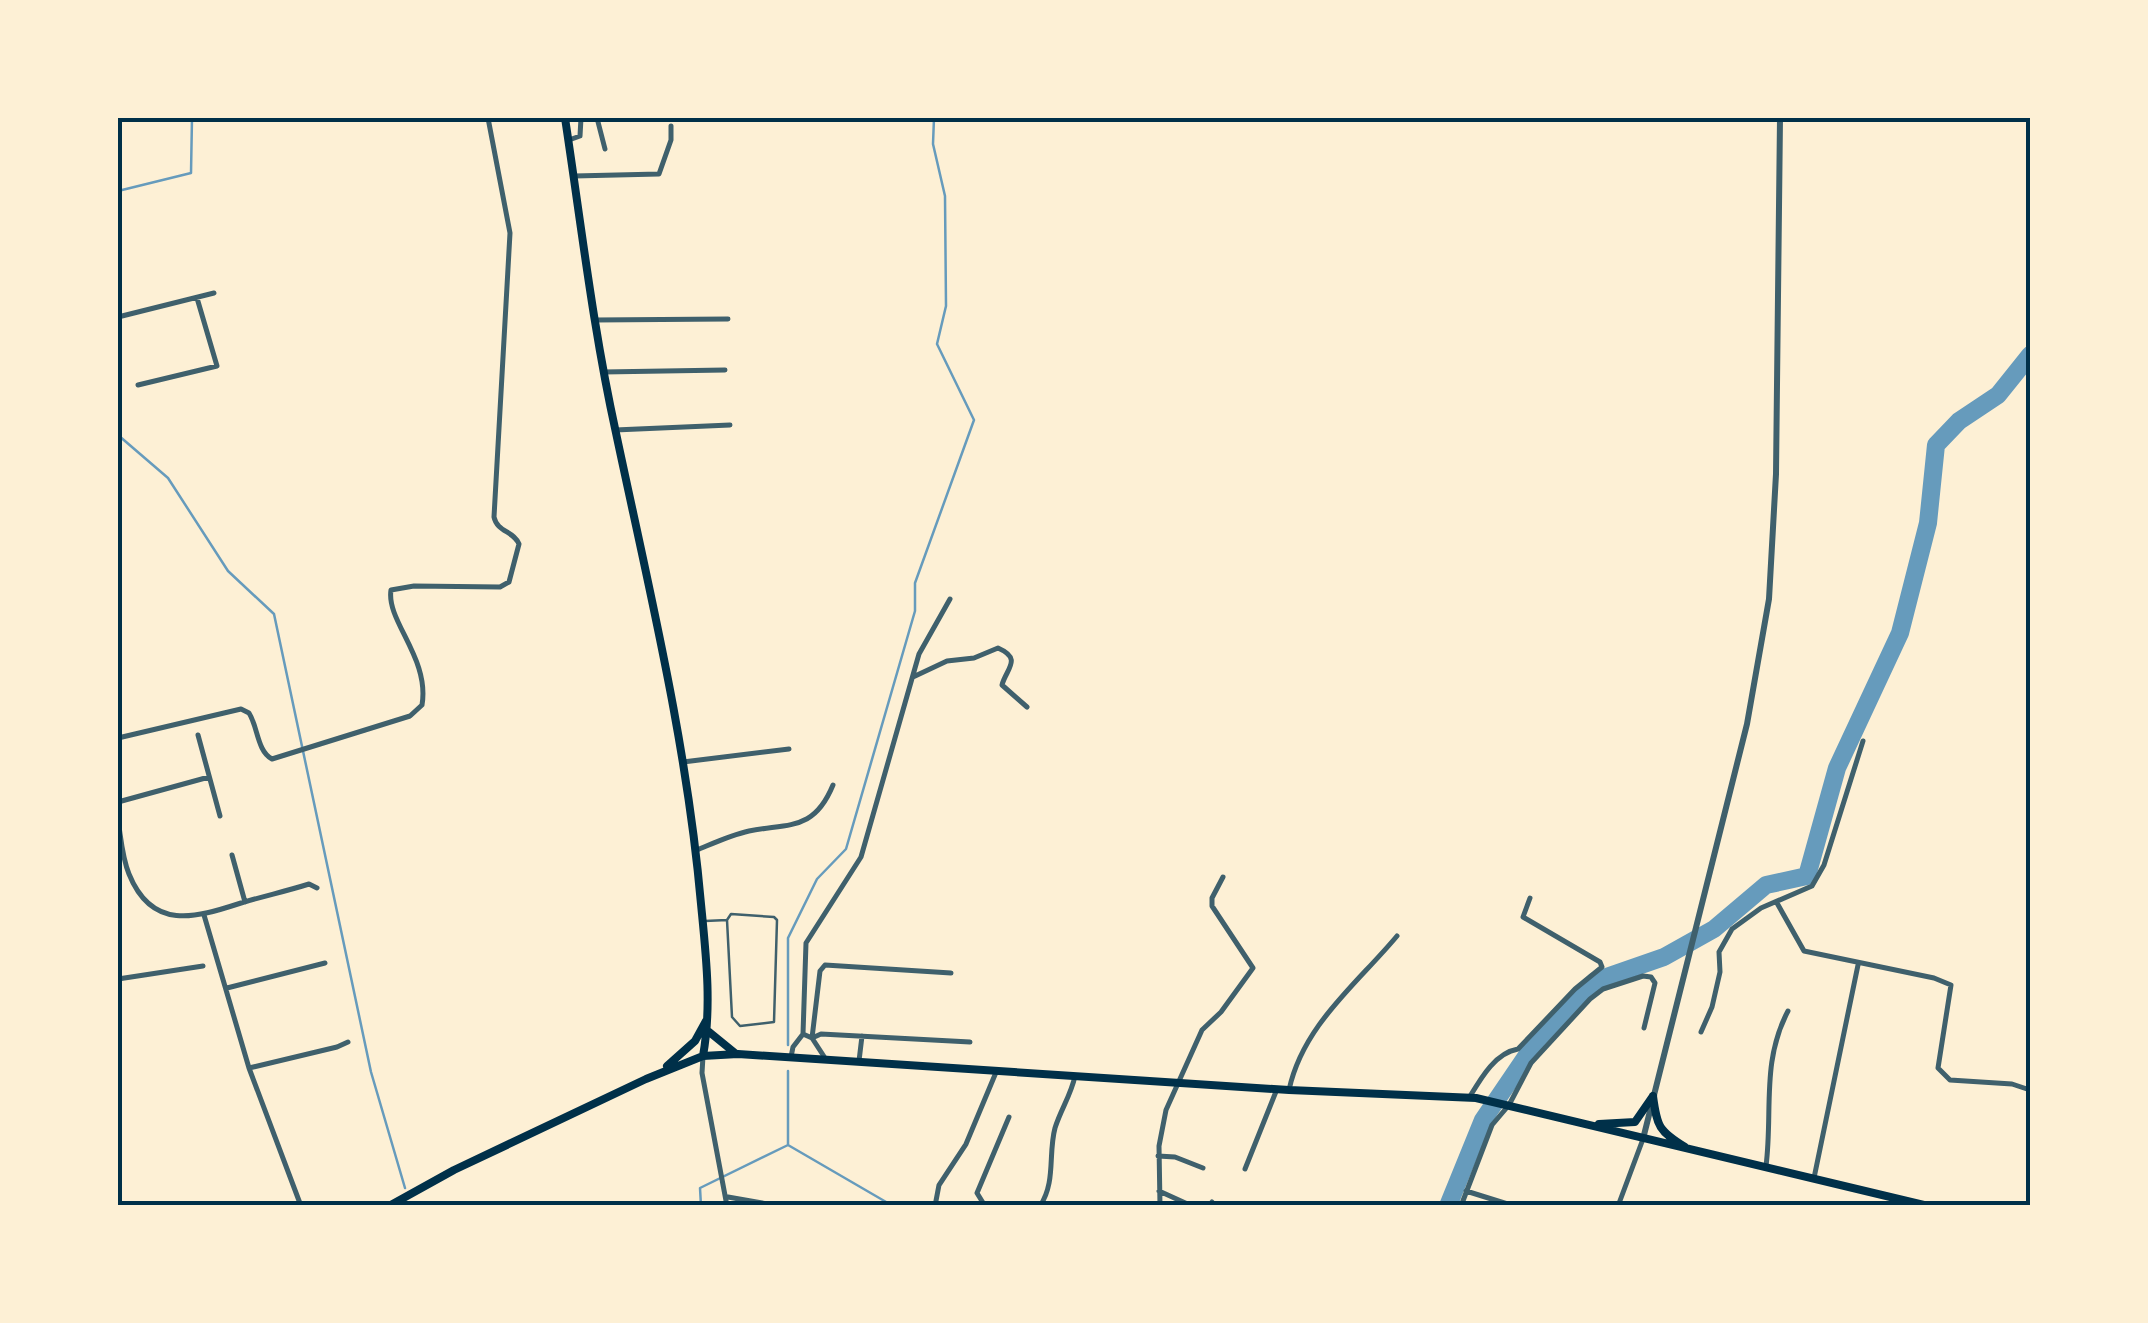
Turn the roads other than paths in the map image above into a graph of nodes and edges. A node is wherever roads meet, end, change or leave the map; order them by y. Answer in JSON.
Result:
{"nodes":[{"id":1,"x":488,"y":118,"type":"edge"},
{"id":2,"x":565,"y":118,"type":"edge"},
{"id":3,"x":581,"y":118,"type":"edge"},
{"id":4,"x":597,"y":118,"type":"edge"},
{"id":5,"x":1780,"y":118,"type":"edge"},
{"id":6,"x":670,"y":126,"type":"dead end"},
{"id":7,"x":568,"y":140,"type":"junction"},
{"id":8,"x":605,"y":148,"type":"dead end"},
{"id":9,"x":574,"y":176,"type":"junction"},
{"id":10,"x":214,"y":293,"type":"dead end"},
{"id":11,"x":197,"y":298,"type":"junction"},
{"id":12,"x":118,"y":317,"type":"edge"},
{"id":13,"x":728,"y":318,"type":"dead end"},
{"id":14,"x":595,"y":320,"type":"junction"},
{"id":15,"x":725,"y":370,"type":"dead end"},
{"id":16,"x":603,"y":372,"type":"junction"},
{"id":17,"x":138,"y":385,"type":"dead end"},
{"id":18,"x":730,"y":425,"type":"dead end"},
{"id":19,"x":615,"y":430,"type":"junction"},
{"id":20,"x":950,"y":599,"type":"dead end"},
{"id":21,"x":911,"y":678,"type":"junction"},
{"id":22,"x":1027,"y":707,"type":"dead end"},
{"id":23,"x":198,"y":734,"type":"dead end"},
{"id":24,"x":118,"y":738,"type":"edge"},
{"id":25,"x":1863,"y":741,"type":"dead end"},
{"id":26,"x":789,"y":749,"type":"dead end"},
{"id":27,"x":683,"y":762,"type":"junction"},
{"id":28,"x":210,"y":777,"type":"junction"},
{"id":29,"x":833,"y":785,"type":"dead end"},
{"id":30,"x":118,"y":802,"type":"edge"},
{"id":31,"x":220,"y":816,"type":"dead end"},
{"id":32,"x":118,"y":820,"type":"edge"},
{"id":33,"x":697,"y":850,"type":"junction"},
{"id":34,"x":232,"y":854,"type":"dead end"},
{"id":35,"x":121,"y":864,"type":"edge"},
{"id":36,"x":1223,"y":877,"type":"dead end"},
{"id":37,"x":317,"y":888,"type":"dead end"},
{"id":38,"x":1530,"y":898,"type":"dead end"},
{"id":39,"x":245,"y":902,"type":"junction"},
{"id":40,"x":1776,"y":903,"type":"junction"},
{"id":41,"x":204,"y":915,"type":"junction"},
{"id":42,"x":727,"y":920,"type":"junction"},
{"id":43,"x":703,"y":921,"type":"junction"},
{"id":44,"x":1397,"y":936,"type":"dead end"},
{"id":45,"x":325,"y":963,"type":"dead end"},
{"id":46,"x":1858,"y":965,"type":"junction"},
{"id":47,"x":203,"y":966,"type":"dead end"},
{"id":48,"x":951,"y":973,"type":"dead end"},
{"id":49,"x":118,"y":979,"type":"edge"},
{"id":50,"x":226,"y":988,"type":"junction"},
{"id":51,"x":1788,"y":1011,"type":"dead end"},
{"id":52,"x":708,"y":1017,"type":"junction"},
{"id":53,"x":1644,"y":1028,"type":"dead end"},
{"id":54,"x":708,"y":1031,"type":"junction"},
{"id":55,"x":1701,"y":1032,"type":"dead end"},
{"id":56,"x":803,"y":1034,"type":"junction"},
{"id":57,"x":862,"y":1036,"type":"junction"},
{"id":58,"x":812,"y":1038,"type":"junction"},
{"id":59,"x":348,"y":1042,"type":"dead end"},
{"id":60,"x":970,"y":1042,"type":"dead end"},
{"id":61,"x":738,"y":1054,"type":"junction"},
{"id":62,"x":704,"y":1056,"type":"junction"},
{"id":63,"x":790,"y":1057,"type":"junction"},
{"id":64,"x":825,"y":1058,"type":"junction"},
{"id":65,"x":859,"y":1060,"type":"junction"},
{"id":66,"x":249,"y":1068,"type":"junction"},
{"id":67,"x":997,"y":1070,"type":"junction"},
{"id":68,"x":1074,"y":1076,"type":"junction"},
{"id":69,"x":646,"y":1079,"type":"junction"},
{"id":70,"x":1178,"y":1082,"type":"junction"},
{"id":71,"x":1276,"y":1088,"type":"junction"},
{"id":72,"x":1289,"y":1090,"type":"junction"},
{"id":73,"x":2030,"y":1090,"type":"edge"},
{"id":74,"x":1653,"y":1096,"type":"junction"},
{"id":75,"x":1473,"y":1098,"type":"junction"},
{"id":76,"x":1507,"y":1104,"type":"junction"},
{"id":77,"x":1009,"y":1117,"type":"dead end"},
{"id":78,"x":1585,"y":1125,"type":"junction"},
{"id":79,"x":1643,"y":1139,"type":"junction"},
{"id":80,"x":1691,"y":1151,"type":"junction"},
{"id":81,"x":1158,"y":1156,"type":"junction"},
{"id":82,"x":1202,"y":1168,"type":"dead end"},
{"id":83,"x":1245,"y":1169,"type":"dead end"},
{"id":84,"x":1766,"y":1169,"type":"junction"},
{"id":85,"x":1814,"y":1180,"type":"junction"},
{"id":86,"x":1159,"y":1191,"type":"junction"},
{"id":87,"x":1466,"y":1191,"type":"junction"},
{"id":88,"x":726,"y":1194,"type":"junction"},
{"id":89,"x":301,"y":1206,"type":"edge"},
{"id":90,"x":389,"y":1206,"type":"edge"},
{"id":91,"x":727,"y":1206,"type":"edge"},
{"id":92,"x":779,"y":1206,"type":"edge"},
{"id":93,"x":935,"y":1206,"type":"edge"},
{"id":94,"x":985,"y":1206,"type":"edge"},
{"id":95,"x":1040,"y":1206,"type":"edge"},
{"id":96,"x":1160,"y":1206,"type":"edge"},
{"id":97,"x":1192,"y":1206,"type":"edge"},
{"id":98,"x":1461,"y":1206,"type":"edge"},
{"id":99,"x":1514,"y":1206,"type":"edge"},
{"id":100,"x":1618,"y":1206,"type":"edge"},
{"id":101,"x":1928,"y":1206,"type":"edge"}],
"edges":[{"from":1,"to":24,"type":"street"},
{"from":2,"to":7,"type":"main road"},
{"from":3,"to":7,"type":"street"},
{"from":4,"to":8,"type":"street"},
{"from":5,"to":74,"type":"street"},
{"from":6,"to":9,"type":"street"},
{"from":7,"to":9,"type":"main road"},
{"from":9,"to":14,"type":"main road"},
{"from":10,"to":11,"type":"street"},
{"from":11,"to":12,"type":"street"},
{"from":11,"to":17,"type":"street"},
{"from":13,"to":14,"type":"street"},
{"from":14,"to":16,"type":"main road"},
{"from":15,"to":16,"type":"street"},
{"from":16,"to":19,"type":"main road"},
{"from":18,"to":19,"type":"street"},
{"from":19,"to":27,"type":"main road"},
{"from":20,"to":21,"type":"street"},
{"from":21,"to":22,"type":"street"},
{"from":21,"to":56,"type":"street"},
{"from":23,"to":28,"type":"street"},
{"from":25,"to":40,"type":"street"},
{"from":26,"to":27,"type":"street"},
{"from":27,"to":33,"type":"main road"},
{"from":28,"to":30,"type":"street"},
{"from":28,"to":31,"type":"street"},
{"from":29,"to":33,"type":"street"},
{"from":32,"to":35,"type":"street"},
{"from":33,"to":43,"type":"main road"},
{"from":34,"to":39,"type":"street"},
{"from":35,"to":41,"type":"street"},
{"from":36,"to":70,"type":"street"},
{"from":37,"to":39,"type":"street"},
{"from":38,"to":75,"type":"street"},
{"from":39,"to":41,"type":"street"},
{"from":40,"to":46,"type":"street"},
{"from":40,"to":55,"type":"street"},
{"from":41,"to":50,"type":"street"},
{"from":42,"to":42,"type":"lane"},
{"from":42,"to":43,"type":"lane"},
{"from":43,"to":52,"type":"main road"},
{"from":44,"to":72,"type":"street"},
{"from":45,"to":50,"type":"street"},
{"from":46,"to":73,"type":"street"},
{"from":46,"to":85,"type":"street"},
{"from":47,"to":49,"type":"street"},
{"from":48,"to":58,"type":"street"},
{"from":50,"to":66,"type":"street"},
{"from":51,"to":84,"type":"street"},
{"from":52,"to":54,"type":"main road"},
{"from":52,"to":69,"type":"main road"},
{"from":53,"to":76,"type":"street"},
{"from":54,"to":61,"type":"main road"},
{"from":54,"to":62,"type":"main road"},
{"from":56,"to":58,"type":"street"},
{"from":56,"to":63,"type":"street"},
{"from":57,"to":58,"type":"street"},
{"from":57,"to":60,"type":"street"},
{"from":57,"to":65,"type":"street"},
{"from":58,"to":64,"type":"street"},
{"from":59,"to":66,"type":"street"},
{"from":61,"to":62,"type":"main road"},
{"from":61,"to":63,"type":"main road"},
{"from":62,"to":69,"type":"main road"},
{"from":62,"to":88,"type":"street"},
{"from":63,"to":64,"type":"main road"},
{"from":64,"to":65,"type":"main road"},
{"from":65,"to":67,"type":"main road"},
{"from":66,"to":89,"type":"street"},
{"from":67,"to":68,"type":"main road"},
{"from":67,"to":93,"type":"street"},
{"from":68,"to":70,"type":"main road"},
{"from":68,"to":95,"type":"street"},
{"from":69,"to":90,"type":"main road"},
{"from":70,"to":71,"type":"main road"},
{"from":70,"to":81,"type":"street"},
{"from":71,"to":72,"type":"main road"},
{"from":71,"to":83,"type":"street"},
{"from":72,"to":75,"type":"main road"},
{"from":74,"to":78,"type":"main road"},
{"from":74,"to":79,"type":"street"},
{"from":74,"to":80,"type":"main road"},
{"from":75,"to":76,"type":"main road"},
{"from":76,"to":78,"type":"main road"},
{"from":76,"to":87,"type":"street"},
{"from":77,"to":94,"type":"street"},
{"from":78,"to":79,"type":"main road"},
{"from":79,"to":80,"type":"main road"},
{"from":79,"to":100,"type":"street"},
{"from":80,"to":84,"type":"main road"},
{"from":81,"to":82,"type":"street"},
{"from":81,"to":86,"type":"street"},
{"from":84,"to":85,"type":"main road"},
{"from":85,"to":101,"type":"main road"},
{"from":86,"to":96,"type":"street"},
{"from":86,"to":97,"type":"street"},
{"from":87,"to":98,"type":"street"},
{"from":87,"to":99,"type":"street"},
{"from":88,"to":91,"type":"street"},
{"from":88,"to":92,"type":"street"}]}
